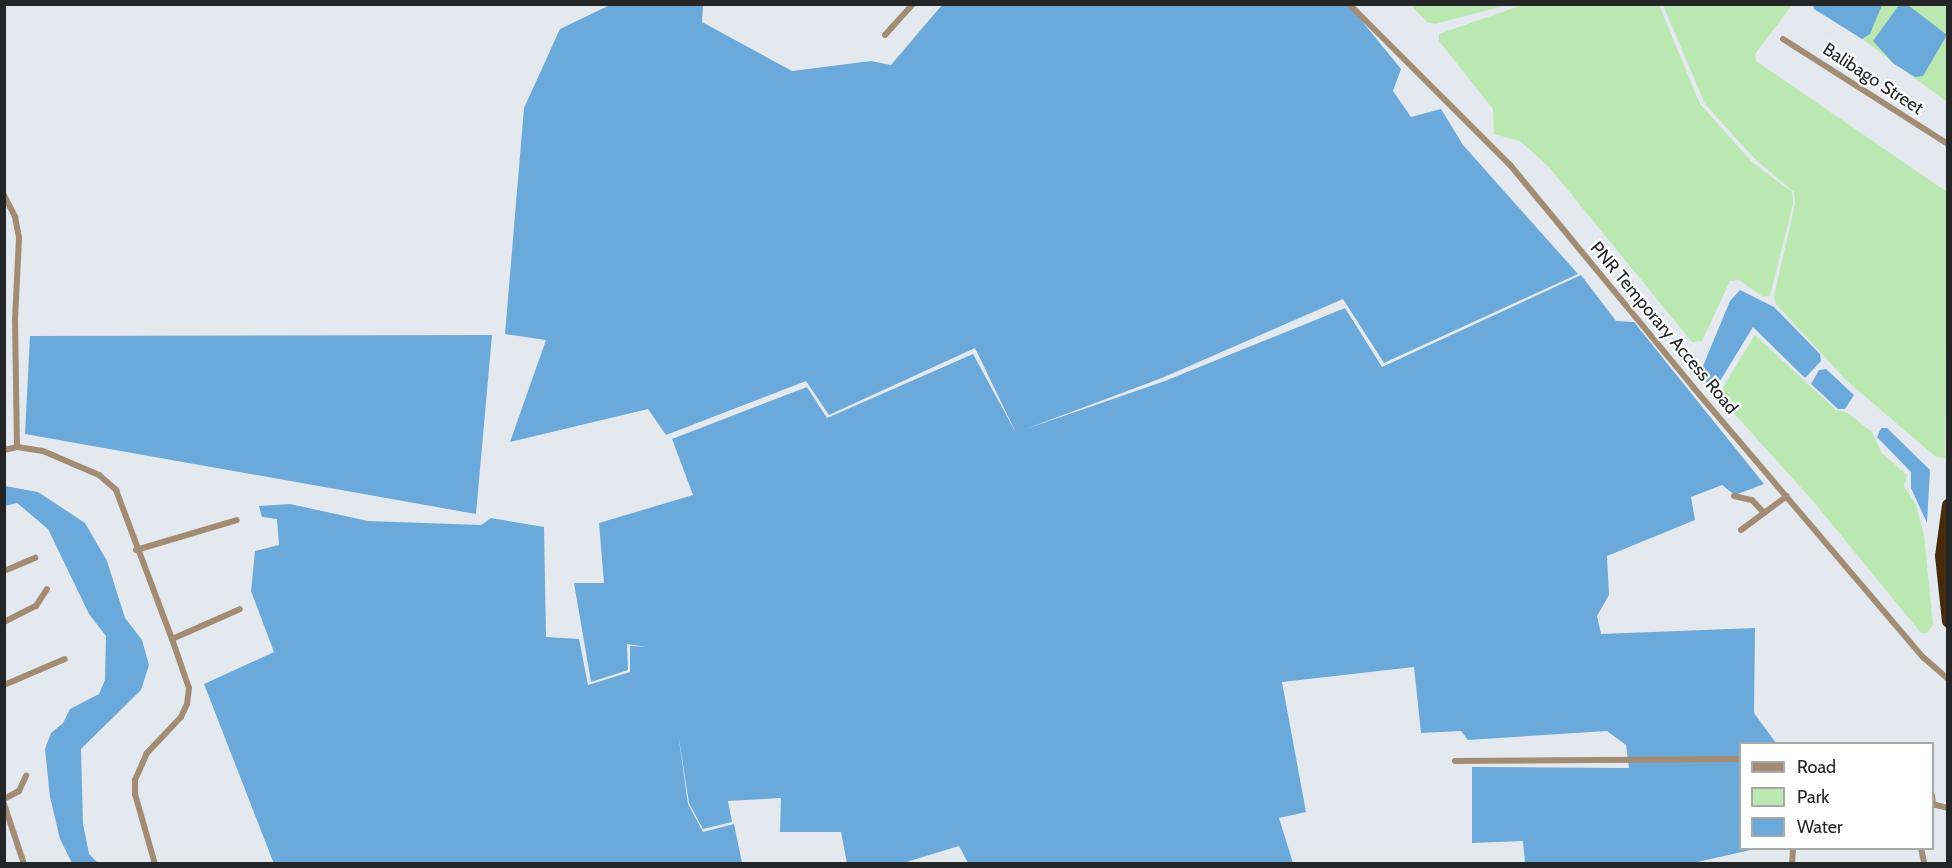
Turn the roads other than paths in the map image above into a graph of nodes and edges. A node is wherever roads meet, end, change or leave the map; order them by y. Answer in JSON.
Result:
{"nodes":[{"id":1,"x":913,"y":4,"type":"edge"},
{"id":2,"x":1349,"y":4,"type":"edge"},
{"id":3,"x":885,"y":35,"type":"dead end"},
{"id":4,"x":1783,"y":39,"type":"dead end"},
{"id":5,"x":1947,"y":144,"type":"edge"},
{"id":6,"x":4,"y":195,"type":"edge"},
{"id":7,"x":17,"y":447,"type":"junction"},
{"id":8,"x":4,"y":450,"type":"edge"},
{"id":9,"x":1734,"y":496,"type":"dead end"},
{"id":10,"x":1787,"y":496,"type":"junction"},
{"id":11,"x":1947,"y":506,"type":"edge"},
{"id":12,"x":1764,"y":513,"type":"junction"},
{"id":13,"x":237,"y":520,"type":"dead end"},
{"id":14,"x":1741,"y":530,"type":"dead end"},
{"id":15,"x":136,"y":550,"type":"junction"},
{"id":16,"x":35,"y":558,"type":"dead end"},
{"id":17,"x":4,"y":571,"type":"edge"},
{"id":18,"x":47,"y":589,"type":"dead end"},
{"id":19,"x":240,"y":609,"type":"dead end"},
{"id":20,"x":4,"y":622,"type":"edge"},
{"id":21,"x":1947,"y":622,"type":"edge"},
{"id":22,"x":172,"y":639,"type":"junction"},
{"id":23,"x":65,"y":659,"type":"dead end"},
{"id":24,"x":1947,"y":679,"type":"edge"},
{"id":25,"x":4,"y":684,"type":"edge"},
{"id":26,"x":1739,"y":759,"type":"edge"},
{"id":27,"x":1455,"y":761,"type":"dead end"},
{"id":28,"x":26,"y":776,"type":"dead end"},
{"id":29,"x":4,"y":801,"type":"edge"},
{"id":30,"x":24,"y":864,"type":"edge"},
{"id":31,"x":155,"y":864,"type":"edge"}],
"edges":[{"from":1,"to":3,"type":"street"},
{"from":2,"to":10,"type":"street","name":"PNR Temporary Access Road"},
{"from":4,"to":5,"type":"street","name":"Balibago Street"},
{"from":6,"to":7,"type":"street"},
{"from":7,"to":8,"type":"street"},
{"from":7,"to":15,"type":"street"},
{"from":9,"to":12,"type":"street"},
{"from":10,"to":12,"type":"street"},
{"from":10,"to":24,"type":"street","name":"PNR Temporary Access Road"},
{"from":11,"to":21,"type":"highway"},
{"from":12,"to":14,"type":"street"},
{"from":13,"to":15,"type":"street"},
{"from":15,"to":22,"type":"street"},
{"from":16,"to":17,"type":"street"},
{"from":18,"to":20,"type":"street"},
{"from":19,"to":22,"type":"street"},
{"from":22,"to":31,"type":"street"},
{"from":23,"to":25,"type":"street"},
{"from":26,"to":27,"type":"street"},
{"from":28,"to":29,"type":"street"},
{"from":29,"to":30,"type":"street"}]}
